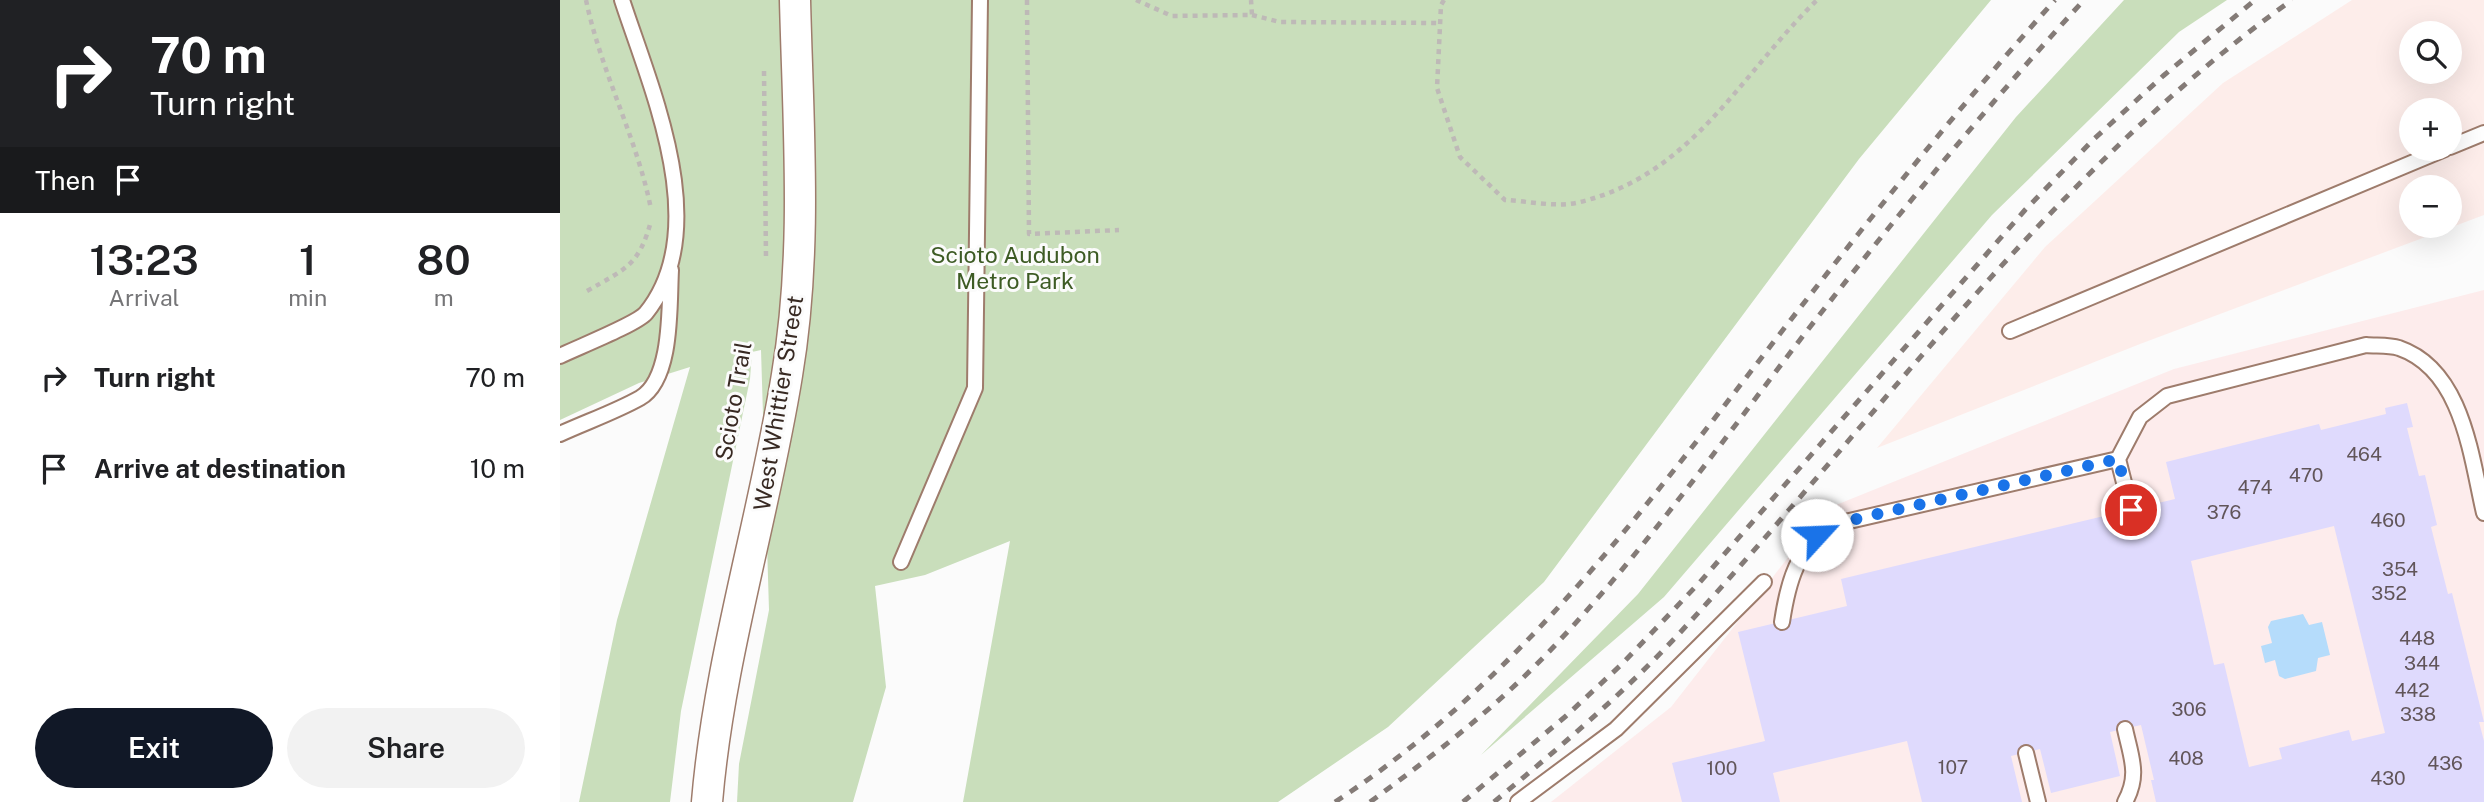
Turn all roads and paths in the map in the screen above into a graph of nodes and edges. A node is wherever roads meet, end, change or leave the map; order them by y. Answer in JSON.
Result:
{"nodes":[{"id":1,"x":586,"y":0,"type":"edge"},
{"id":2,"x":622,"y":0,"type":"edge"},
{"id":3,"x":795,"y":0,"type":"edge"},
{"id":4,"x":980,"y":0,"type":"edge"},
{"id":5,"x":1027,"y":0,"type":"edge"},
{"id":6,"x":1136,"y":0,"type":"edge"},
{"id":7,"x":1251,"y":0,"type":"edge"},
{"id":8,"x":1444,"y":0,"type":"edge"},
{"id":9,"x":1816,"y":0,"type":"edge"},
{"id":10,"x":1252,"y":15,"type":"junction"},
{"id":11,"x":1440,"y":23,"type":"junction"},
{"id":12,"x":764,"y":67,"type":"dead end"},
{"id":13,"x":2484,"y":133,"type":"edge"},
{"id":14,"x":2462,"y":142,"type":"edge"},
{"id":15,"x":2417,"y":161,"type":"edge"},
{"id":16,"x":1119,"y":230,"type":"dead end"},
{"id":17,"x":671,"y":265,"type":"junction"},
{"id":18,"x":766,"y":267,"type":"dead end"},
{"id":19,"x":587,"y":291,"type":"dead end"},
{"id":20,"x":2010,"y":331,"type":"dead end"},
{"id":21,"x":560,"y":356,"type":"edge"},
{"id":22,"x":560,"y":434,"type":"edge"},
{"id":23,"x":2118,"y":459,"type":"junction"},
{"id":24,"x":2131,"y":510,"type":"dead end"},
{"id":25,"x":2484,"y":513,"type":"edge"},
{"id":26,"x":901,"y":562,"type":"dead end"},
{"id":27,"x":1764,"y":582,"type":"dead end"},
{"id":28,"x":1783,"y":622,"type":"dead end"},
{"id":29,"x":2124,"y":729,"type":"dead end"},
{"id":30,"x":2026,"y":753,"type":"dead end"},
{"id":31,"x":707,"y":802,"type":"edge"},
{"id":32,"x":1518,"y":802,"type":"edge"},
{"id":33,"x":2038,"y":802,"type":"edge"},
{"id":34,"x":2125,"y":802,"type":"edge"}],
"edges":[{"from":1,"to":19,"type":"path"},
{"from":2,"to":17,"type":"lane"},
{"from":3,"to":31,"type":"street","name":"West Whittier Street"},
{"from":4,"to":26,"type":"lane"},
{"from":5,"to":16,"type":"path"},
{"from":6,"to":10,"type":"path"},
{"from":7,"to":10,"type":"path"},
{"from":8,"to":11,"type":"path"},
{"from":9,"to":11,"type":"path"},
{"from":10,"to":11,"type":"path"},
{"from":12,"to":18,"type":"path"},
{"from":13,"to":14,"type":"lane"},
{"from":15,"to":20,"type":"lane"},
{"from":17,"to":21,"type":"lane"},
{"from":17,"to":22,"type":"lane"},
{"from":23,"to":24,"type":"lane"},
{"from":23,"to":25,"type":"lane"},
{"from":23,"to":28,"type":"lane"},
{"from":27,"to":32,"type":"lane"},
{"from":29,"to":34,"type":"lane"},
{"from":30,"to":33,"type":"lane"}]}
